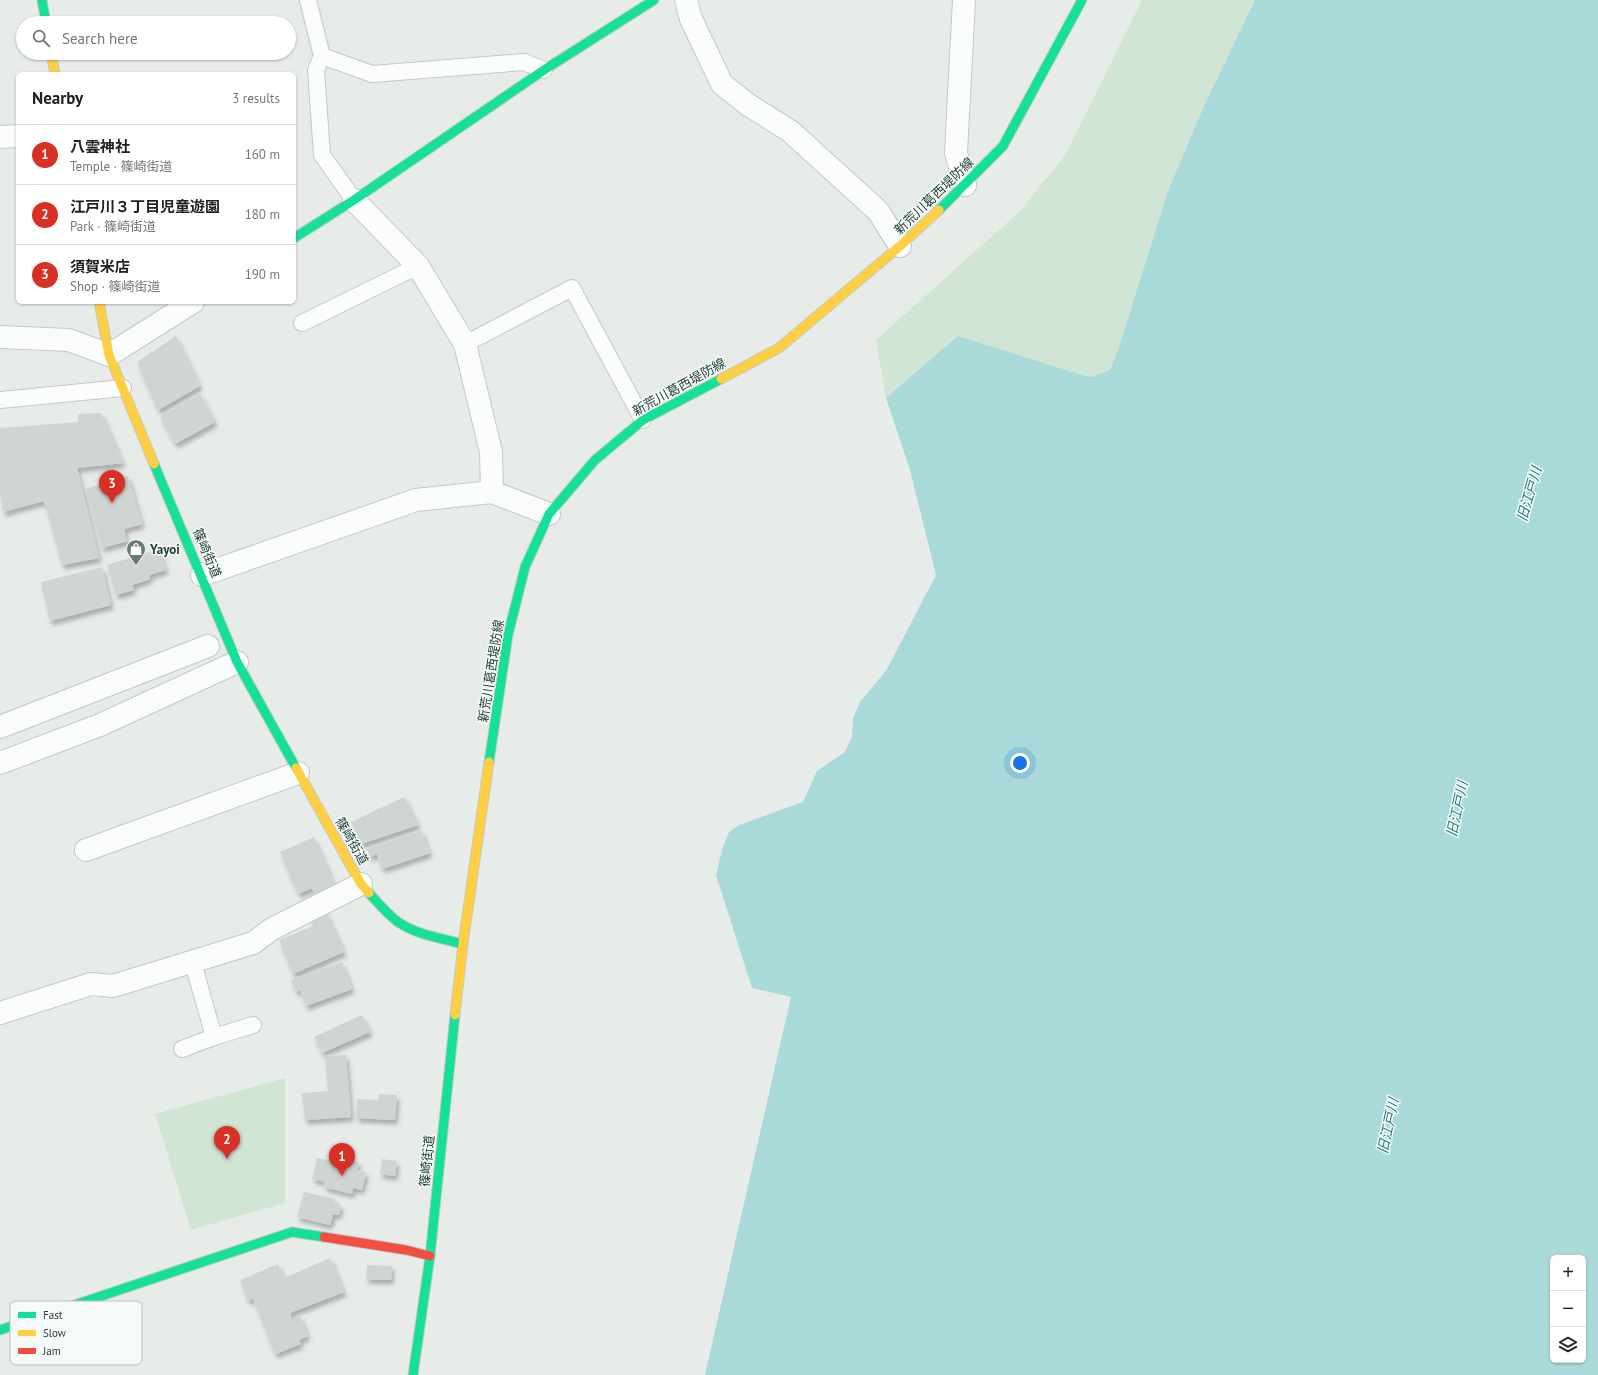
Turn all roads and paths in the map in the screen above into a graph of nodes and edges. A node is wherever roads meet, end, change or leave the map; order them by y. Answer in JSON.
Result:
{"nodes":[{"id":1,"x":42,"y":0,"type":"edge"},
{"id":2,"x":308,"y":0,"type":"edge"},
{"id":3,"x":686,"y":0,"type":"edge"},
{"id":4,"x":964,"y":0,"type":"edge"},
{"id":5,"x":1082,"y":0,"type":"edge"},
{"id":6,"x":651,"y":1,"type":"edge"},
{"id":7,"x":45,"y":16,"type":"edge"},
{"id":8,"x":322,"y":56,"type":"junction"},
{"id":9,"x":52,"y":60,"type":"edge"},
{"id":10,"x":544,"y":70,"type":"junction"},
{"id":11,"x":55,"y":72,"type":"edge"},
{"id":12,"x":16,"y":136,"type":"edge"},
{"id":13,"x":0,"y":137,"type":"edge"},
{"id":14,"x":965,"y":185,"type":"junction"},
{"id":15,"x":354,"y":200,"type":"junction"},
{"id":16,"x":296,"y":237,"type":"edge"},
{"id":17,"x":900,"y":246,"type":"junction"},
{"id":18,"x":418,"y":266,"type":"junction"},
{"id":19,"x":99,"y":304,"type":"edge"},
{"id":20,"x":190,"y":304,"type":"edge"},
{"id":21,"x":302,"y":323,"type":"dead end"},
{"id":22,"x":0,"y":337,"type":"edge"},
{"id":23,"x":465,"y":344,"type":"junction"},
{"id":24,"x":109,"y":355,"type":"junction"},
{"id":25,"x":123,"y":388,"type":"junction"},
{"id":26,"x":0,"y":400,"type":"edge"},
{"id":27,"x":643,"y":420,"type":"junction"},
{"id":28,"x":492,"y":492,"type":"junction"},
{"id":29,"x":550,"y":514,"type":"junction"},
{"id":30,"x":202,"y":575,"type":"junction"},
{"id":31,"x":208,"y":646,"type":"dead end"},
{"id":32,"x":237,"y":662,"type":"junction"},
{"id":33,"x":0,"y":727,"type":"edge"},
{"id":34,"x":0,"y":764,"type":"edge"},
{"id":35,"x":298,"y":773,"type":"junction"},
{"id":36,"x":86,"y":850,"type":"dead end"},
{"id":37,"x":361,"y":884,"type":"junction"},
{"id":38,"x":464,"y":944,"type":"junction"},
{"id":39,"x":193,"y":963,"type":"junction"},
{"id":40,"x":0,"y":1013,"type":"edge"},
{"id":41,"x":253,"y":1025,"type":"dead end"},
{"id":42,"x":214,"y":1037,"type":"junction"},
{"id":43,"x":182,"y":1049,"type":"dead end"},
{"id":44,"x":430,"y":1256,"type":"junction"},
{"id":45,"x":86,"y":1301,"type":"edge"},
{"id":46,"x":10,"y":1327,"type":"edge"},
{"id":47,"x":0,"y":1330,"type":"edge"},
{"id":48,"x":412,"y":1375,"type":"edge"}],
"edges":[{"from":1,"to":7,"type":"street"},
{"from":2,"to":8,"type":"lane"},
{"from":3,"to":17,"type":"street"},
{"from":4,"to":14,"type":"street"},
{"from":5,"to":14,"type":"street","name":"新荒川葛西堤防線"},
{"from":6,"to":10,"type":"street"},
{"from":8,"to":10,"type":"lane"},
{"from":8,"to":15,"type":"lane"},
{"from":9,"to":11,"type":"street"},
{"from":10,"to":15,"type":"street"},
{"from":12,"to":13,"type":"street"},
{"from":14,"to":17,"type":"street","name":"新荒川葛西堤防線"},
{"from":15,"to":16,"type":"street"},
{"from":15,"to":18,"type":"street"},
{"from":17,"to":27,"type":"street","name":"新荒川葛西堤防線"},
{"from":18,"to":21,"type":"lane"},
{"from":18,"to":23,"type":"street"},
{"from":19,"to":24,"type":"street","name":"篠崎街道"},
{"from":20,"to":24,"type":"street"},
{"from":22,"to":24,"type":"street"},
{"from":23,"to":27,"type":"lane"},
{"from":23,"to":28,"type":"street"},
{"from":24,"to":25,"type":"street","name":"篠崎街道"},
{"from":25,"to":26,"type":"lane"},
{"from":25,"to":30,"type":"street","name":"篠崎街道"},
{"from":27,"to":29,"type":"street","name":"新荒川葛西堤防線"},
{"from":28,"to":29,"type":"street"},
{"from":28,"to":30,"type":"street"},
{"from":29,"to":38,"type":"street","name":"新荒川葛西堤防線"},
{"from":30,"to":32,"type":"street","name":"篠崎街道"},
{"from":31,"to":33,"type":"street"},
{"from":32,"to":34,"type":"street"},
{"from":32,"to":35,"type":"street","name":"篠崎街道"},
{"from":35,"to":36,"type":"street"},
{"from":35,"to":37,"type":"street","name":"篠崎街道"},
{"from":37,"to":38,"type":"street","name":"篠崎街道"},
{"from":37,"to":39,"type":"street"},
{"from":38,"to":44,"type":"street","name":"篠崎街道"},
{"from":39,"to":40,"type":"street"},
{"from":39,"to":42,"type":"lane"},
{"from":41,"to":42,"type":"lane"},
{"from":42,"to":43,"type":"lane"},
{"from":44,"to":45,"type":"street"},
{"from":44,"to":48,"type":"street","name":"篠崎街道"},
{"from":46,"to":47,"type":"street"}]}
